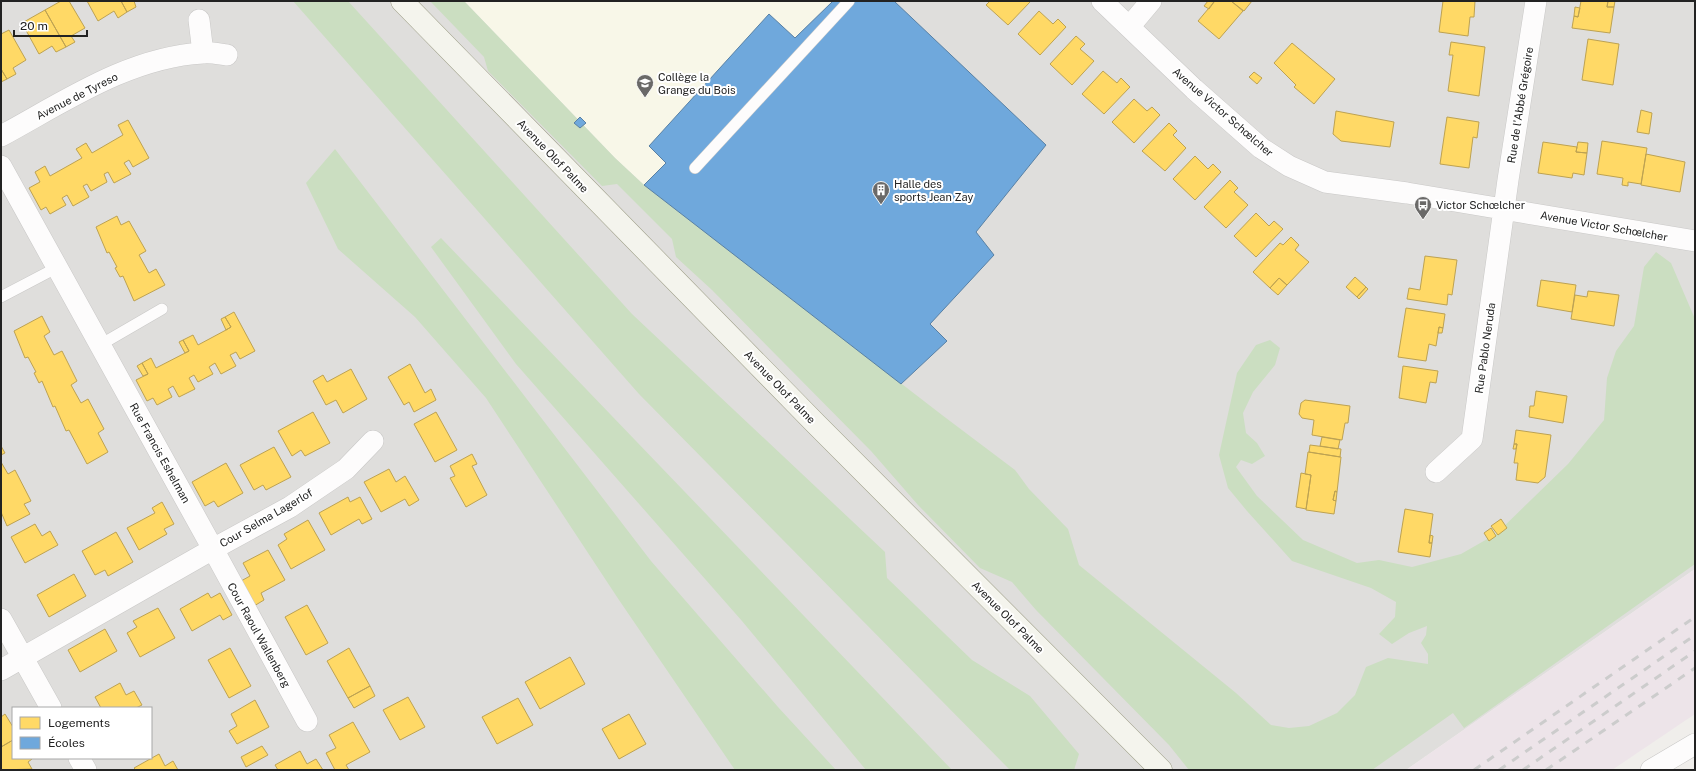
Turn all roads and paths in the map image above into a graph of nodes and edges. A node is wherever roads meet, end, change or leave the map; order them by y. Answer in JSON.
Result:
{"nodes":[{"id":1,"x":402,"y":1,"type":"edge"},
{"id":2,"x":849,"y":1,"type":"edge"},
{"id":3,"x":1102,"y":1,"type":"edge"},
{"id":4,"x":1151,"y":1,"type":"edge"},
{"id":5,"x":1536,"y":1,"type":"edge"},
{"id":6,"x":198,"y":20,"type":"dead end"},
{"id":7,"x":1130,"y":26,"type":"junction"},
{"id":8,"x":203,"y":53,"type":"junction"},
{"id":9,"x":227,"y":55,"type":"dead end"},
{"id":10,"x":1,"y":136,"type":"edge"},
{"id":11,"x":1,"y":166,"type":"edge"},
{"id":12,"x":695,"y":168,"type":"dead end"},
{"id":13,"x":1504,"y":209,"type":"junction"},
{"id":14,"x":1695,"y":241,"type":"edge"},
{"id":15,"x":58,"y":267,"type":"junction"},
{"id":16,"x":1,"y":297,"type":"edge"},
{"id":17,"x":162,"y":309,"type":"dead end"},
{"id":18,"x":100,"y":345,"type":"junction"},
{"id":19,"x":373,"y":440,"type":"dead end"},
{"id":20,"x":1436,"y":472,"type":"dead end"},
{"id":21,"x":212,"y":549,"type":"junction"},
{"id":22,"x":1,"y":619,"type":"edge"},
{"id":23,"x":23,"y":658,"type":"junction"},
{"id":24,"x":1,"y":670,"type":"edge"},
{"id":25,"x":50,"y":707,"type":"edge"},
{"id":26,"x":307,"y":721,"type":"dead end"},
{"id":27,"x":1695,"y":744,"type":"edge"},
{"id":28,"x":80,"y":759,"type":"edge"},
{"id":29,"x":86,"y":770,"type":"edge"},
{"id":30,"x":1161,"y":770,"type":"edge"},
{"id":31,"x":1651,"y":770,"type":"edge"}],
"edges":[{"from":1,"to":30,"type":"main road","name":"Avenue Olof Palme"},
{"from":2,"to":12,"type":"lane"},
{"from":3,"to":7,"type":"street","name":"Avenue Victor Schœlcher"},
{"from":4,"to":7,"type":"street"},
{"from":5,"to":13,"type":"street","name":"Rue de l'Abbé Grégoire"},
{"from":6,"to":8,"type":"street"},
{"from":7,"to":13,"type":"street","name":"Avenue Victor Schœlcher"},
{"from":8,"to":9,"type":"street","name":"Avenue de Tyreso"},
{"from":8,"to":10,"type":"street","name":"Avenue de Tyreso"},
{"from":11,"to":15,"type":"street","name":"Rue Francis Eshelman"},
{"from":13,"to":14,"type":"street","name":"Avenue Victor Schœlcher"},
{"from":13,"to":20,"type":"street","name":"Rue Pablo Neruda"},
{"from":15,"to":16,"type":"lane"},
{"from":15,"to":18,"type":"street","name":"Rue Francis Eshelman"},
{"from":17,"to":18,"type":"lane"},
{"from":18,"to":21,"type":"street","name":"Rue Francis Eshelman"},
{"from":19,"to":21,"type":"street","name":"Cour Selma Lagerlof"},
{"from":21,"to":23,"type":"street"},
{"from":21,"to":26,"type":"street","name":"Cour Raoul Wallenberg"},
{"from":22,"to":23,"type":"street"},
{"from":23,"to":24,"type":"street"},
{"from":23,"to":25,"type":"street"},
{"from":27,"to":31,"type":"street"},
{"from":28,"to":29,"type":"street"}]}
